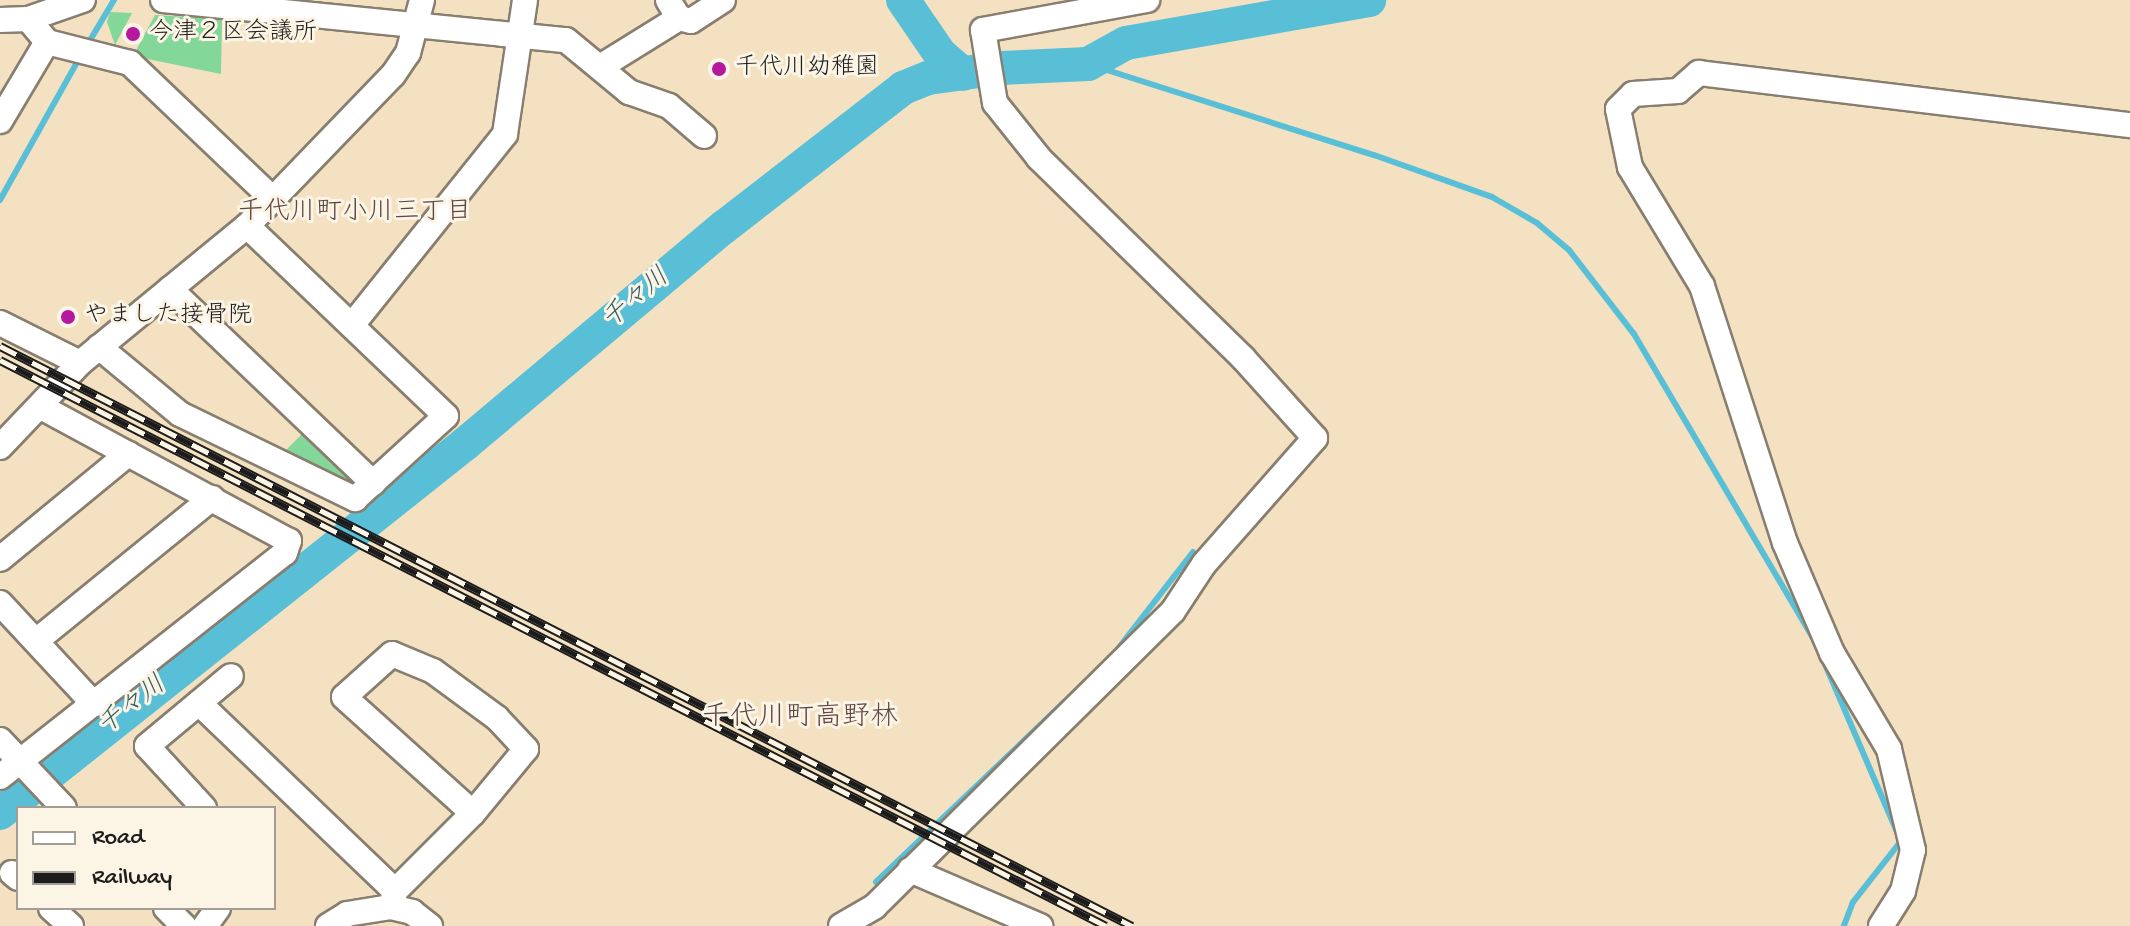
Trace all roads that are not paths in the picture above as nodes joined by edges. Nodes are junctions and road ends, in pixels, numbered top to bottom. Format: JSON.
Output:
{"nodes":[{"id":1,"x":83,"y":0,"type":"edge"},
{"id":2,"x":163,"y":0,"type":"edge"},
{"id":3,"x":422,"y":0,"type":"edge"},
{"id":4,"x":525,"y":0,"type":"edge"},
{"id":5,"x":723,"y":0,"type":"edge"},
{"id":6,"x":1147,"y":0,"type":"edge"},
{"id":7,"x":231,"y":4,"type":"edge"},
{"id":8,"x":321,"y":6,"type":"edge"},
{"id":9,"x":674,"y":9,"type":"edge"},
{"id":10,"x":28,"y":19,"type":"junction"},
{"id":11,"x":0,"y":20,"type":"edge"},
{"id":12,"x":419,"y":25,"type":"junction"},
{"id":13,"x":522,"y":38,"type":"junction"},
{"id":14,"x":47,"y":42,"type":"junction"},
{"id":15,"x":600,"y":67,"type":"junction"},
{"id":16,"x":0,"y":121,"type":"edge"},
{"id":17,"x":2130,"y":125,"type":"edge"},
{"id":18,"x":704,"y":136,"type":"dead end"},
{"id":19,"x":272,"y":198,"type":"junction"},
{"id":20,"x":247,"y":226,"type":"junction"},
{"id":21,"x":170,"y":289,"type":"junction"},
{"id":22,"x":4,"y":318,"type":"edge"},
{"id":23,"x":353,"y":324,"type":"junction"},
{"id":24,"x":90,"y":355,"type":"junction"},
{"id":25,"x":41,"y":407,"type":"junction"},
{"id":26,"x":0,"y":447,"type":"edge"},
{"id":27,"x":128,"y":454,"type":"junction"},
{"id":28,"x":373,"y":483,"type":"junction"},
{"id":29,"x":212,"y":498,"type":"junction"},
{"id":30,"x":0,"y":559,"type":"edge"},
{"id":31,"x":0,"y":603,"type":"edge"},
{"id":32,"x":36,"y":641,"type":"junction"},
{"id":33,"x":231,"y":676,"type":"dead end"},
{"id":34,"x":199,"y":703,"type":"junction"},
{"id":35,"x":94,"y":704,"type":"junction"},
{"id":36,"x":0,"y":740,"type":"edge"},
{"id":37,"x":24,"y":766,"type":"junction"},
{"id":38,"x":0,"y":777,"type":"edge"},
{"id":39,"x":62,"y":806,"type":"edge"},
{"id":40,"x":202,"y":806,"type":"edge"},
{"id":41,"x":473,"y":813,"type":"junction"},
{"id":42,"x":910,"y":870,"type":"junction"},
{"id":43,"x":393,"y":899,"type":"junction"},
{"id":44,"x":53,"y":910,"type":"edge"},
{"id":45,"x":168,"y":910,"type":"edge"},
{"id":46,"x":999,"y":917,"type":"edge"},
{"id":47,"x":71,"y":926,"type":"edge"},
{"id":48,"x":184,"y":926,"type":"edge"},
{"id":49,"x":328,"y":926,"type":"edge"},
{"id":50,"x":430,"y":926,"type":"edge"},
{"id":51,"x":841,"y":926,"type":"edge"},
{"id":52,"x":1040,"y":926,"type":"edge"},
{"id":53,"x":1881,"y":926,"type":"edge"}],
"edges":[{"from":1,"to":10,"type":"street"},
{"from":2,"to":7,"type":"street"},
{"from":3,"to":12,"type":"street"},
{"from":4,"to":13,"type":"street"},
{"from":5,"to":9,"type":"street"},
{"from":6,"to":42,"type":"street"},
{"from":7,"to":8,"type":"street"},
{"from":8,"to":12,"type":"street"},
{"from":9,"to":15,"type":"street"},
{"from":10,"to":11,"type":"street"},
{"from":10,"to":14,"type":"street"},
{"from":12,"to":13,"type":"street"},
{"from":12,"to":19,"type":"street"},
{"from":13,"to":15,"type":"street"},
{"from":13,"to":23,"type":"street"},
{"from":14,"to":16,"type":"street"},
{"from":14,"to":19,"type":"street"},
{"from":15,"to":18,"type":"street"},
{"from":17,"to":53,"type":"street"},
{"from":19,"to":20,"type":"street"},
{"from":20,"to":21,"type":"street"},
{"from":20,"to":23,"type":"street"},
{"from":21,"to":24,"type":"street"},
{"from":21,"to":28,"type":"street"},
{"from":22,"to":24,"type":"street"},
{"from":23,"to":28,"type":"street"},
{"from":24,"to":25,"type":"street"},
{"from":24,"to":28,"type":"street"},
{"from":25,"to":26,"type":"street"},
{"from":25,"to":27,"type":"street"},
{"from":27,"to":29,"type":"street"},
{"from":27,"to":30,"type":"street"},
{"from":29,"to":32,"type":"street"},
{"from":29,"to":35,"type":"street"},
{"from":31,"to":32,"type":"street"},
{"from":32,"to":35,"type":"street"},
{"from":33,"to":34,"type":"street"},
{"from":34,"to":40,"type":"street"},
{"from":34,"to":43,"type":"street"},
{"from":35,"to":37,"type":"street"},
{"from":36,"to":37,"type":"street"},
{"from":37,"to":38,"type":"street"},
{"from":37,"to":39,"type":"street"},
{"from":41,"to":41,"type":"street"},
{"from":41,"to":43,"type":"street"},
{"from":42,"to":46,"type":"street"},
{"from":42,"to":51,"type":"street"},
{"from":43,"to":49,"type":"street"},
{"from":43,"to":50,"type":"street"},
{"from":44,"to":47,"type":"street"},
{"from":45,"to":48,"type":"street"},
{"from":46,"to":52,"type":"street"}]}
